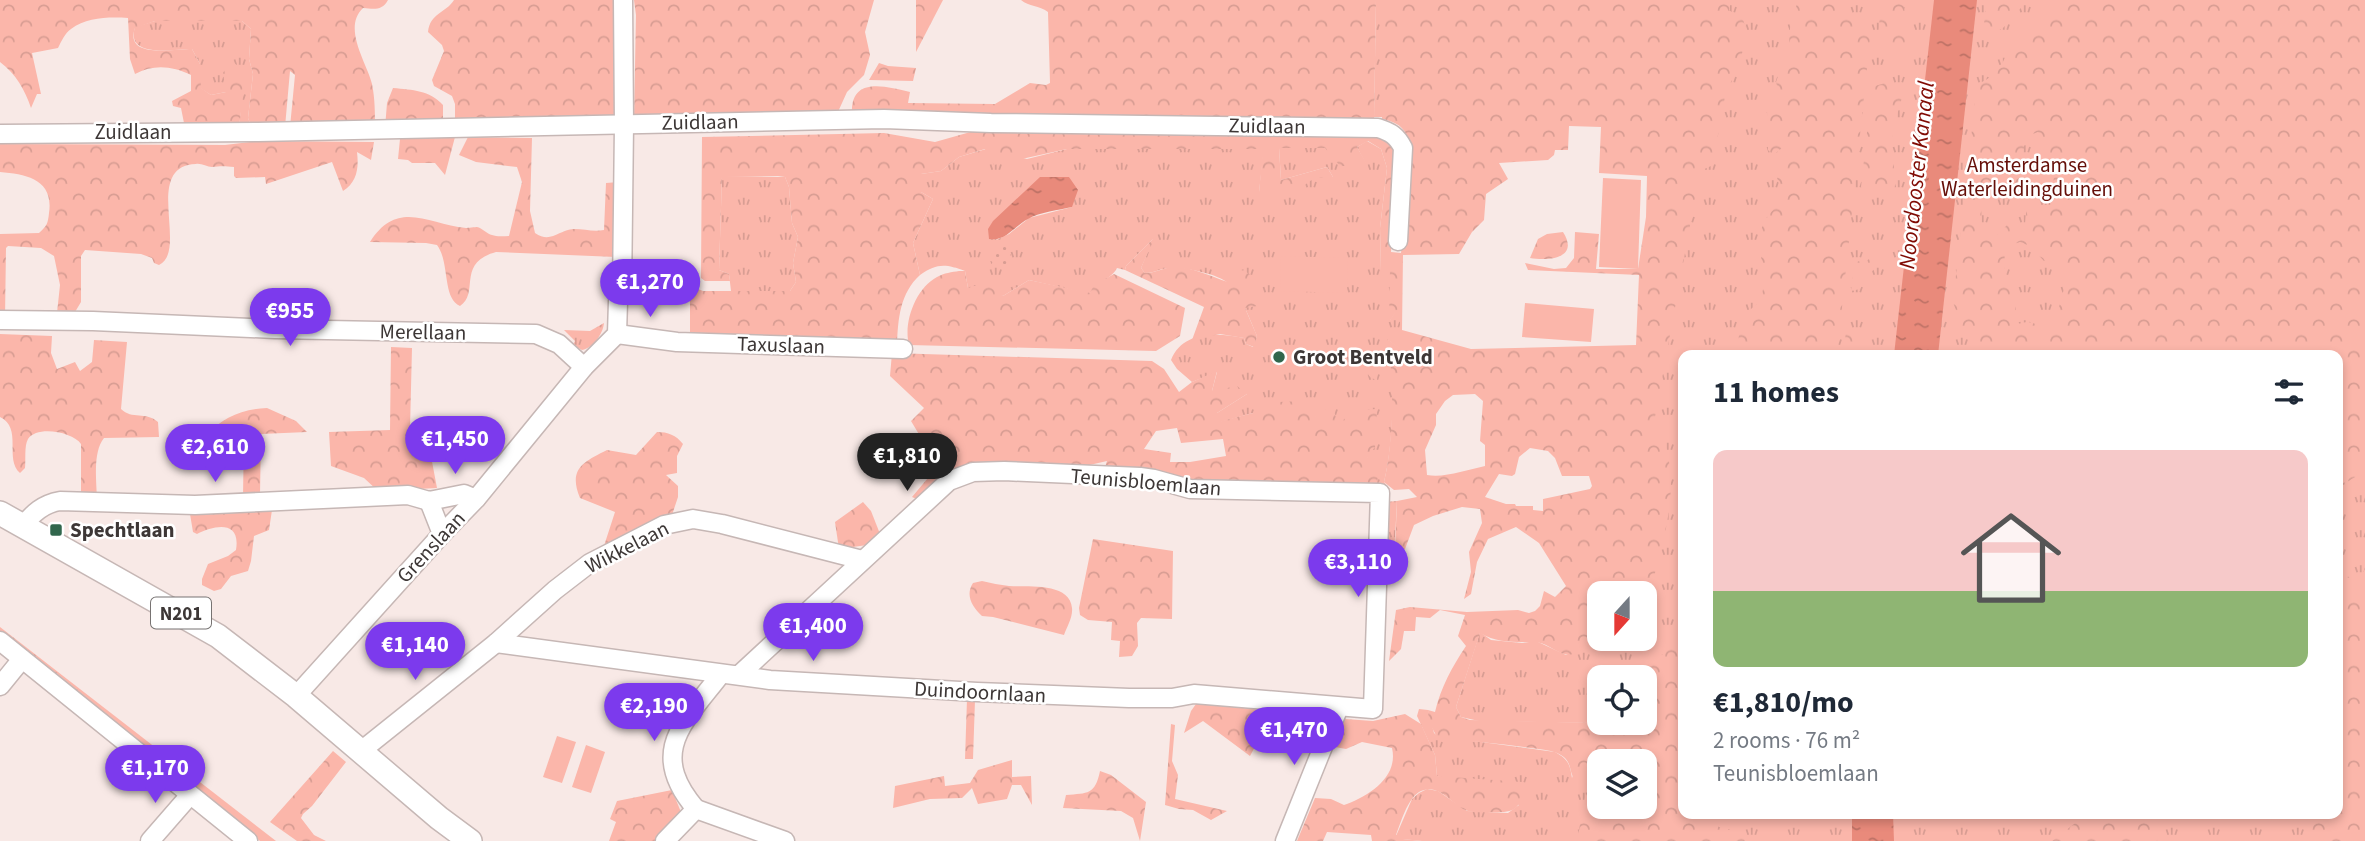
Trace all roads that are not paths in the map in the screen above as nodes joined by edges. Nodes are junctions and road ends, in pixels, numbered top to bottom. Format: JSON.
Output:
{"nodes":[{"id":1,"x":623,"y":0,"type":"edge"},
{"id":2,"x":624,"y":124,"type":"junction"},
{"id":3,"x":0,"y":134,"type":"edge"},
{"id":4,"x":1398,"y":241,"type":"dead end"},
{"id":5,"x":0,"y":320,"type":"edge"},
{"id":6,"x":617,"y":334,"type":"junction"},
{"id":7,"x":903,"y":349,"type":"dead end"},
{"id":8,"x":584,"y":367,"type":"junction"},
{"id":9,"x":476,"y":499,"type":"junction"},
{"id":10,"x":429,"y":501,"type":"junction"},
{"id":11,"x":0,"y":513,"type":"edge"},
{"id":12,"x":23,"y":526,"type":"junction"},
{"id":13,"x":442,"y":534,"type":"junction"},
{"id":14,"x":862,"y":560,"type":"junction"},
{"id":15,"x":0,"y":641,"type":"edge"},
{"id":16,"x":496,"y":643,"type":"junction"},
{"id":17,"x":22,"y":659,"type":"junction"},
{"id":18,"x":730,"y":675,"type":"junction"},
{"id":19,"x":0,"y":686,"type":"edge"},
{"id":20,"x":296,"y":696,"type":"junction"},
{"id":21,"x":1339,"y":707,"type":"junction"},
{"id":22,"x":1382,"y":709,"type":"joint"},
{"id":23,"x":354,"y":744,"type":"junction"},
{"id":24,"x":190,"y":795,"type":"junction"},
{"id":25,"x":696,"y":809,"type":"junction"},
{"id":26,"x":150,"y":841,"type":"edge"},
{"id":27,"x":248,"y":841,"type":"edge"},
{"id":28,"x":470,"y":841,"type":"edge"},
{"id":29,"x":665,"y":841,"type":"edge"},
{"id":30,"x":785,"y":841,"type":"edge"},
{"id":31,"x":1285,"y":841,"type":"edge"}],
"edges":[{"from":1,"to":2,"type":"street"},
{"from":2,"to":3,"type":"street","name":"Zuidlaan"},
{"from":2,"to":4,"type":"street","name":"Zuidlaan"},
{"from":2,"to":6,"type":"street"},
{"from":5,"to":8,"type":"street","name":"Merellaan"},
{"from":6,"to":7,"type":"street","name":"Taxuslaan"},
{"from":6,"to":8,"type":"street","name":"Grenslaan"},
{"from":8,"to":9,"type":"street","name":"Grenslaan"},
{"from":9,"to":10,"type":"street"},
{"from":9,"to":13,"type":"street","name":"Grenslaan"},
{"from":10,"to":12,"type":"street"},
{"from":10,"to":13,"type":"street"},
{"from":11,"to":12,"type":"main road","number":"N201"},
{"from":12,"to":20,"type":"main road","number":"N201"},
{"from":13,"to":20,"type":"street","name":"Grenslaan"},
{"from":14,"to":16,"type":"street","name":"Wikkelaan"},
{"from":14,"to":18,"type":"street","name":"Teunisbloemlaan"},
{"from":14,"to":22,"type":"street","name":"Teunisbloemlaan"},
{"from":15,"to":17,"type":"street"},
{"from":16,"to":18,"type":"street","name":"Duindoornlaan"},
{"from":16,"to":23,"type":"street","name":"Wikkelaan"},
{"from":17,"to":19,"type":"street"},
{"from":17,"to":24,"type":"street"},
{"from":18,"to":21,"type":"street","name":"Duindoornlaan"},
{"from":18,"to":25,"type":"street","name":"Teunisbloemlaan"},
{"from":20,"to":23,"type":"main road","number":"N201"},
{"from":21,"to":22,"type":"street","name":"Duindoornlaan"},
{"from":21,"to":31,"type":"street"},
{"from":23,"to":28,"type":"main road","number":"N201"},
{"from":24,"to":26,"type":"street"},
{"from":24,"to":27,"type":"street"},
{"from":25,"to":29,"type":"street"},
{"from":25,"to":30,"type":"street"}]}
